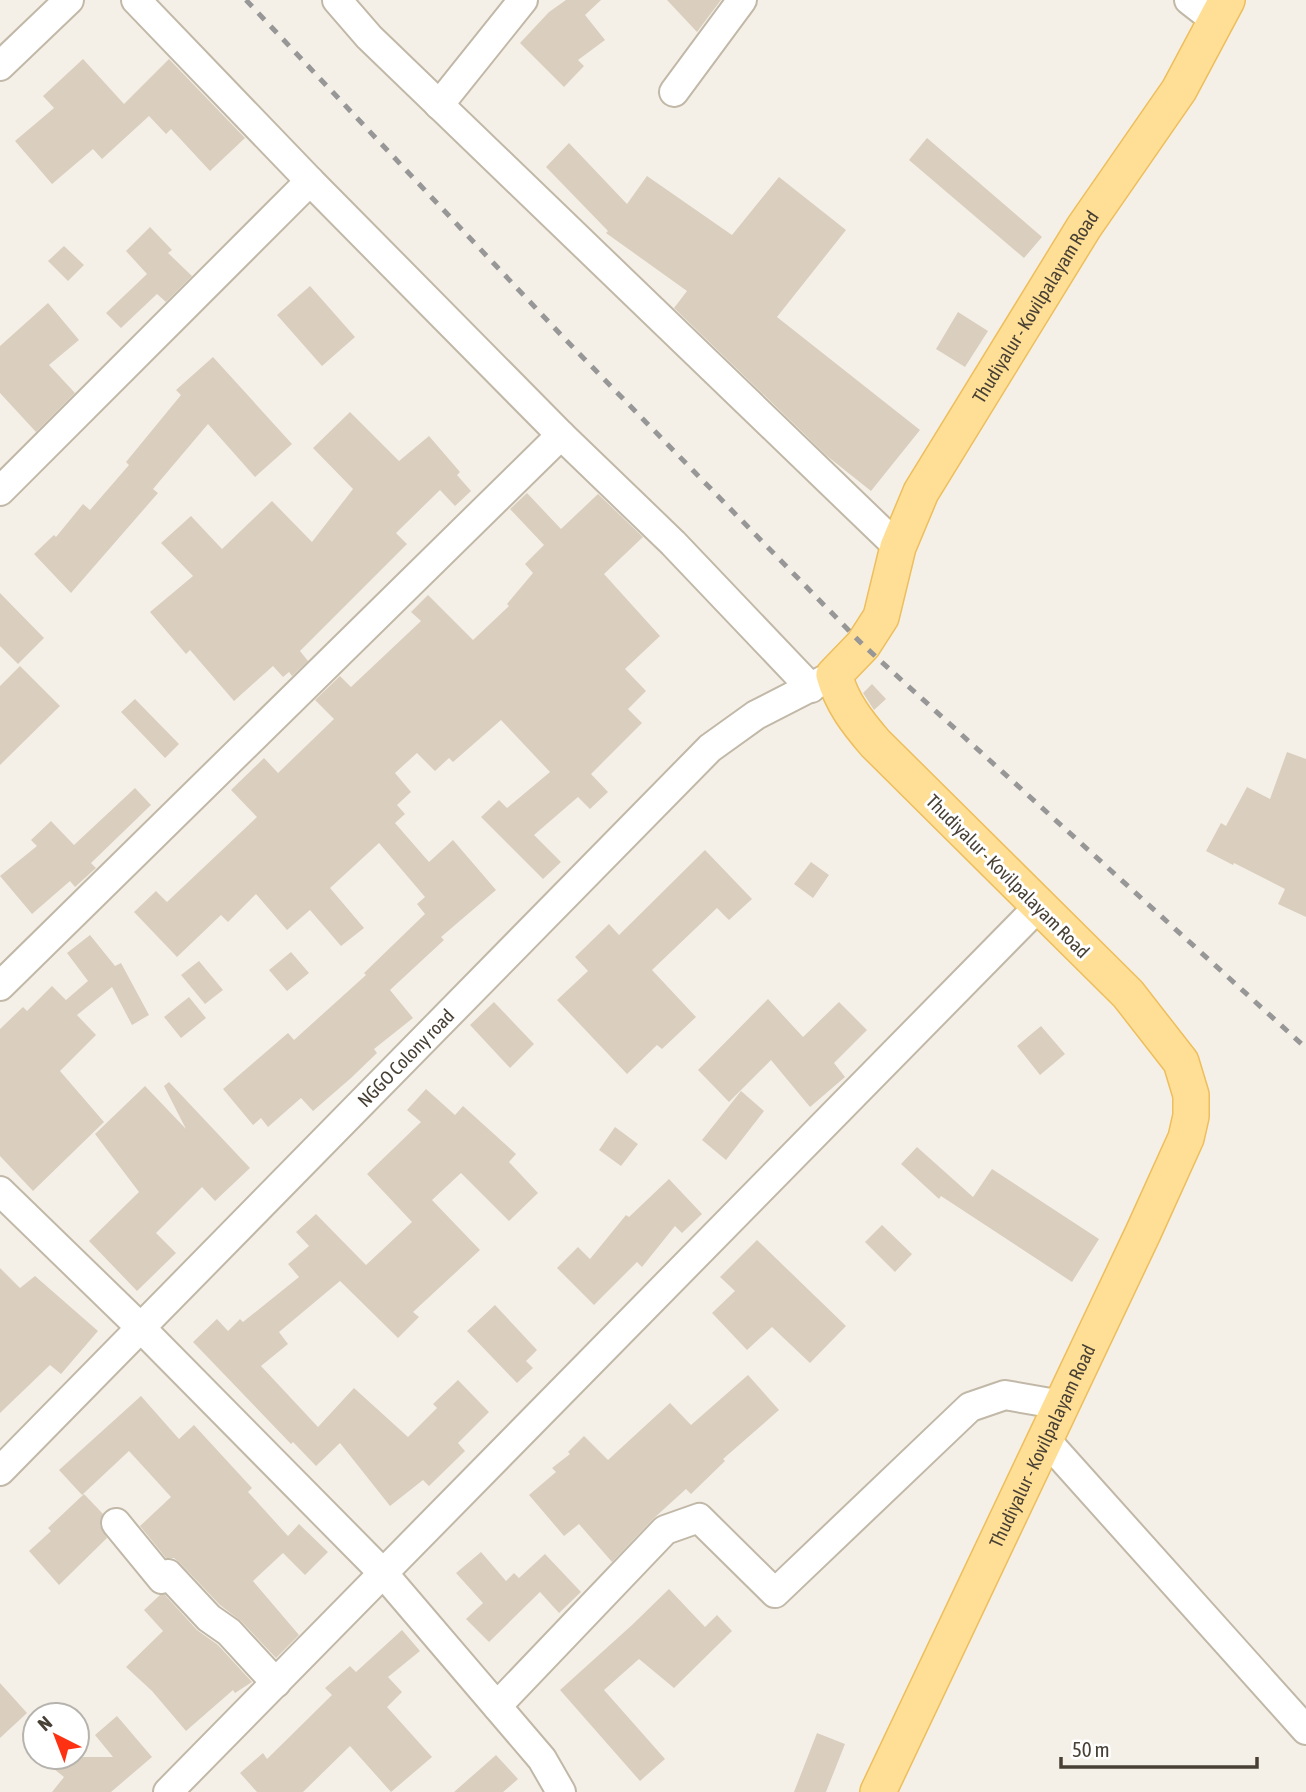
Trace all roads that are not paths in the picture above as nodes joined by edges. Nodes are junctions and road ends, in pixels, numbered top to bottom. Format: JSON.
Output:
{"nodes":[{"id":1,"x":69,"y":0,"type":"edge"},
{"id":2,"x":136,"y":0,"type":"edge"},
{"id":3,"x":337,"y":0,"type":"edge"},
{"id":4,"x":523,"y":0,"type":"edge"},
{"id":5,"x":742,"y":0,"type":"edge"},
{"id":6,"x":1211,"y":7,"type":"edge"},
{"id":7,"x":0,"y":66,"type":"edge"},
{"id":8,"x":674,"y":92,"type":"dead end"},
{"id":9,"x":439,"y":105,"type":"junction"},
{"id":10,"x":310,"y":181,"type":"junction"},
{"id":11,"x":561,"y":435,"type":"junction"},
{"id":12,"x":0,"y":491,"type":"edge"},
{"id":13,"x":898,"y":547,"type":"junction"},
{"id":14,"x":822,"y":682,"type":"junction"},
{"id":15,"x":1039,"y":906,"type":"junction"},
{"id":16,"x":0,"y":986,"type":"edge"},
{"id":17,"x":0,"y":1191,"type":"edge"},
{"id":18,"x":140,"y":1327,"type":"junction"},
{"id":19,"x":1062,"y":1405,"type":"junction"},
{"id":20,"x":1045,"y":1439,"type":"junction"},
{"id":21,"x":0,"y":1471,"type":"edge"},
{"id":22,"x":116,"y":1523,"type":"dead end"},
{"id":23,"x":383,"y":1573,"type":"junction"},
{"id":24,"x":276,"y":1683,"type":"junction"},
{"id":25,"x":497,"y":1706,"type":"junction"},
{"id":26,"x":1306,"y":1730,"type":"edge"},
{"id":27,"x":168,"y":1792,"type":"edge"},
{"id":28,"x":561,"y":1792,"type":"edge"},
{"id":29,"x":878,"y":1792,"type":"edge"}],
"edges":[{"from":1,"to":7,"type":"street"},
{"from":2,"to":10,"type":"street"},
{"from":3,"to":9,"type":"street"},
{"from":4,"to":9,"type":"street"},
{"from":5,"to":8,"type":"street"},
{"from":6,"to":13,"type":"main road","name":"Thudiyalur - Kovilpalayam Road"},
{"from":9,"to":13,"type":"street"},
{"from":10,"to":11,"type":"street"},
{"from":10,"to":12,"type":"street"},
{"from":11,"to":14,"type":"street"},
{"from":11,"to":16,"type":"street"},
{"from":13,"to":14,"type":"main road","name":"Thudiyalur - Kovilpalayam Road"},
{"from":14,"to":15,"type":"main road","name":"Thudiyalur - Kovilpalayam Road"},
{"from":14,"to":18,"type":"street","name":"NGGO Colony road"},
{"from":15,"to":19,"type":"main road","name":"Thudiyalur - Kovilpalayam Road"},
{"from":15,"to":23,"type":"street"},
{"from":17,"to":18,"type":"street"},
{"from":18,"to":21,"type":"street","name":"NGGO Colony road"},
{"from":18,"to":23,"type":"street"},
{"from":19,"to":20,"type":"main road","name":"Thudiyalur - Kovilpalayam Road"},
{"from":19,"to":25,"type":"street"},
{"from":20,"to":26,"type":"street"},
{"from":20,"to":29,"type":"main road","name":"Thudiyalur - Kovilpalayam Road"},
{"from":22,"to":24,"type":"street"},
{"from":23,"to":24,"type":"street"},
{"from":23,"to":25,"type":"street"},
{"from":24,"to":27,"type":"street"},
{"from":25,"to":28,"type":"street"}]}
